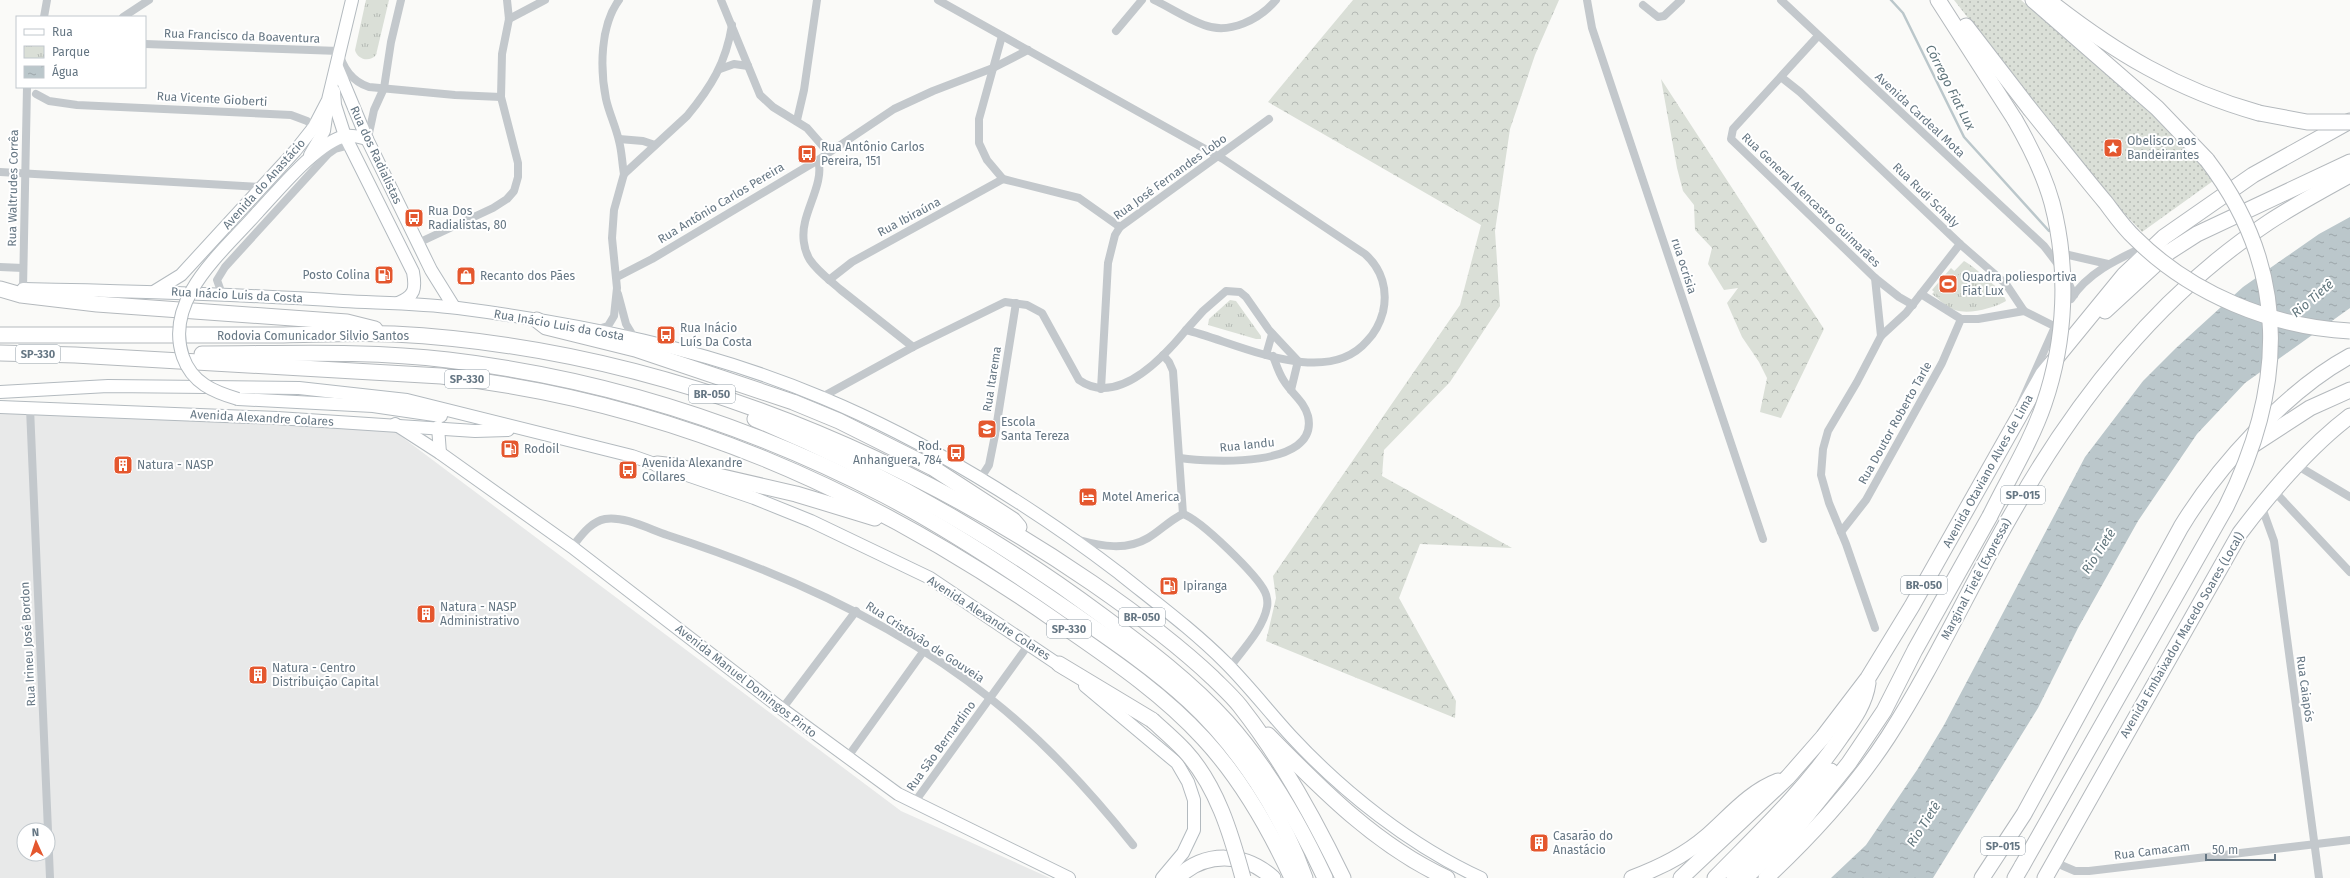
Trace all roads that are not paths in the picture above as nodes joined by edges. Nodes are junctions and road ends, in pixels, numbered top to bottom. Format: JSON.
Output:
{"nodes":[{"id":1,"x":47,"y":0,"type":"edge"},
{"id":2,"x":149,"y":0,"type":"edge"},
{"id":3,"x":352,"y":0,"type":"edge"},
{"id":4,"x":401,"y":0,"type":"edge"},
{"id":5,"x":507,"y":0,"type":"edge"},
{"id":6,"x":545,"y":0,"type":"edge"},
{"id":7,"x":619,"y":0,"type":"edge"},
{"id":8,"x":721,"y":0,"type":"edge"},
{"id":9,"x":817,"y":0,"type":"edge"},
{"id":10,"x":938,"y":0,"type":"edge"},
{"id":11,"x":1142,"y":0,"type":"edge"},
{"id":12,"x":1154,"y":0,"type":"edge"},
{"id":13,"x":1276,"y":0,"type":"edge"},
{"id":14,"x":1587,"y":0,"type":"edge"},
{"id":15,"x":1681,"y":0,"type":"edge"},
{"id":16,"x":1781,"y":0,"type":"edge"},
{"id":17,"x":2033,"y":0,"type":"edge"},
{"id":18,"x":2048,"y":0,"type":"edge"},
{"id":19,"x":1940,"y":2,"type":"edge"},
{"id":20,"x":1643,"y":5,"type":"dead end"},
{"id":21,"x":44,"y":16,"type":"edge"},
{"id":22,"x":125,"y":16,"type":"edge"},
{"id":23,"x":509,"y":18,"type":"junction"},
{"id":24,"x":732,"y":25,"type":"junction"},
{"id":25,"x":1116,"y":31,"type":"dead end"},
{"id":26,"x":1002,"y":36,"type":"junction"},
{"id":27,"x":1818,"y":36,"type":"junction"},
{"id":28,"x":146,"y":44,"type":"edge"},
{"id":29,"x":1028,"y":50,"type":"junction"},
{"id":30,"x":339,"y":52,"type":"junction"},
{"id":31,"x":336,"y":64,"type":"junction"},
{"id":32,"x":748,"y":66,"type":"junction"},
{"id":33,"x":993,"y":68,"type":"junction"},
{"id":34,"x":720,"y":69,"type":"junction"},
{"id":35,"x":1781,"y":77,"type":"junction"},
{"id":36,"x":333,"y":82,"type":"junction"},
{"id":37,"x":27,"y":88,"type":"edge"},
{"id":38,"x":384,"y":88,"type":"junction"},
{"id":39,"x":37,"y":90,"type":"edge"},
{"id":40,"x":501,"y":97,"type":"junction"},
{"id":41,"x":328,"y":100,"type":"junction"},
{"id":42,"x":27,"y":108,"type":"junction"},
{"id":43,"x":1269,"y":119,"type":"dead end"},
{"id":44,"x":797,"y":120,"type":"junction"},
{"id":45,"x":2350,"y":121,"type":"edge"},
{"id":46,"x":314,"y":127,"type":"junction"},
{"id":47,"x":367,"y":139,"type":"junction"},
{"id":48,"x":619,"y":139,"type":"junction"},
{"id":49,"x":347,"y":141,"type":"junction"},
{"id":50,"x":655,"y":145,"type":"junction"},
{"id":51,"x":828,"y":152,"type":"junction"},
{"id":52,"x":1217,"y":156,"type":"junction"},
{"id":53,"x":818,"y":160,"type":"junction"},
{"id":54,"x":307,"y":161,"type":"junction"},
{"id":55,"x":2350,"y":162,"type":"edge"},
{"id":56,"x":0,"y":172,"type":"edge"},
{"id":57,"x":26,"y":173,"type":"junction"},
{"id":58,"x":624,"y":174,"type":"junction"},
{"id":59,"x":2350,"y":175,"type":"edge"},
{"id":60,"x":1003,"y":179,"type":"junction"},
{"id":61,"x":262,"y":187,"type":"junction"},
{"id":62,"x":403,"y":212,"type":"junction"},
{"id":63,"x":385,"y":219,"type":"junction"},
{"id":64,"x":1120,"y":227,"type":"junction"},
{"id":65,"x":2164,"y":237,"type":"junction"},
{"id":66,"x":418,"y":243,"type":"junction"},
{"id":67,"x":1960,"y":244,"type":"junction"},
{"id":68,"x":2044,"y":246,"type":"junction"},
{"id":69,"x":2108,"y":264,"type":"junction"},
{"id":70,"x":0,"y":267,"type":"edge"},
{"id":71,"x":23,"y":268,"type":"junction"},
{"id":72,"x":617,"y":277,"type":"junction"},
{"id":73,"x":1875,"y":278,"type":"junction"},
{"id":74,"x":829,"y":280,"type":"junction"},
{"id":75,"x":617,"y":288,"type":"junction"},
{"id":76,"x":0,"y":289,"type":"edge"},
{"id":77,"x":23,"y":289,"type":"junction"},
{"id":78,"x":154,"y":292,"type":"junction"},
{"id":79,"x":222,"y":294,"type":"junction"},
{"id":80,"x":1921,"y":294,"type":"junction"},
{"id":81,"x":2074,"y":295,"type":"junction"},
{"id":82,"x":1016,"y":303,"type":"junction"},
{"id":83,"x":394,"y":304,"type":"junction"},
{"id":84,"x":1913,"y":305,"type":"junction"},
{"id":85,"x":454,"y":307,"type":"junction"},
{"id":86,"x":2024,"y":311,"type":"junction"},
{"id":87,"x":1961,"y":319,"type":"junction"},
{"id":88,"x":537,"y":320,"type":"junction"},
{"id":89,"x":2054,"y":326,"type":"junction"},
{"id":90,"x":591,"y":329,"type":"junction"},
{"id":91,"x":1186,"y":330,"type":"junction"},
{"id":92,"x":2350,"y":331,"type":"edge"},
{"id":93,"x":393,"y":334,"type":"junction"},
{"id":94,"x":1272,"y":334,"type":"junction"},
{"id":95,"x":0,"y":335,"type":"edge"},
{"id":96,"x":2074,"y":335,"type":"junction"},
{"id":97,"x":1881,"y":336,"type":"junction"},
{"id":98,"x":635,"y":340,"type":"junction"},
{"id":99,"x":913,"y":347,"type":"junction"},
{"id":100,"x":0,"y":353,"type":"edge"},
{"id":101,"x":75,"y":355,"type":"junction"},
{"id":102,"x":1163,"y":355,"type":"junction"},
{"id":103,"x":1269,"y":356,"type":"junction"},
{"id":104,"x":2350,"y":356,"type":"edge"},
{"id":105,"x":1298,"y":361,"type":"junction"},
{"id":106,"x":650,"y":376,"type":"junction"},
{"id":107,"x":1101,"y":389,"type":"junction"},
{"id":108,"x":1291,"y":390,"type":"junction"},
{"id":109,"x":2350,"y":390,"type":"edge"},
{"id":110,"x":0,"y":392,"type":"edge"},
{"id":111,"x":822,"y":398,"type":"junction"},
{"id":112,"x":0,"y":407,"type":"edge"},
{"id":113,"x":30,"y":408,"type":"junction"},
{"id":114,"x":2018,"y":415,"type":"junction"},
{"id":115,"x":2350,"y":416,"type":"edge"},
{"id":116,"x":478,"y":418,"type":"junction"},
{"id":117,"x":394,"y":424,"type":"junction"},
{"id":118,"x":438,"y":427,"type":"junction"},
{"id":119,"x":523,"y":430,"type":"junction"},
{"id":120,"x":2238,"y":451,"type":"junction"},
{"id":121,"x":440,"y":453,"type":"junction"},
{"id":122,"x":1180,"y":458,"type":"junction"},
{"id":123,"x":657,"y":464,"type":"junction"},
{"id":124,"x":2298,"y":466,"type":"junction"},
{"id":125,"x":980,"y":479,"type":"junction"},
{"id":126,"x":2274,"y":491,"type":"junction"},
{"id":127,"x":2350,"y":497,"type":"edge"},
{"id":128,"x":2261,"y":505,"type":"junction"},
{"id":129,"x":1184,"y":514,"type":"junction"},
{"id":130,"x":1841,"y":532,"type":"junction"},
{"id":131,"x":921,"y":533,"type":"junction"},
{"id":132,"x":1072,"y":538,"type":"junction"},
{"id":133,"x":1763,"y":539,"type":"dead end"},
{"id":134,"x":1034,"y":544,"type":"junction"},
{"id":135,"x":572,"y":547,"type":"junction"},
{"id":136,"x":2350,"y":572,"type":"edge"},
{"id":137,"x":856,"y":611,"type":"junction"},
{"id":138,"x":1875,"y":628,"type":"dead end"},
{"id":139,"x":1029,"y":644,"type":"junction"},
{"id":140,"x":923,"y":652,"type":"junction"},
{"id":141,"x":1059,"y":664,"type":"junction"},
{"id":142,"x":1230,"y":667,"type":"junction"},
{"id":143,"x":1868,"y":678,"type":"junction"},
{"id":144,"x":990,"y":698,"type":"junction"},
{"id":145,"x":1238,"y":704,"type":"junction"},
{"id":146,"x":782,"y":709,"type":"junction"},
{"id":147,"x":1884,"y":711,"type":"junction"},
{"id":148,"x":847,"y":758,"type":"junction"},
{"id":149,"x":1788,"y":777,"type":"junction"},
{"id":150,"x":914,"y":803,"type":"junction"},
{"id":151,"x":2024,"y":814,"type":"junction"},
{"id":152,"x":2350,"y":840,"type":"edge"},
{"id":153,"x":1134,"y":844,"type":"dead end"},
{"id":154,"x":2314,"y":844,"type":"junction"},
{"id":155,"x":2054,"y":862,"type":"junction"},
{"id":156,"x":2019,"y":872,"type":"edge"},
{"id":157,"x":50,"y":878,"type":"edge"},
{"id":158,"x":1070,"y":878,"type":"edge"},
{"id":159,"x":1162,"y":878,"type":"edge"},
{"id":160,"x":1177,"y":878,"type":"edge"},
{"id":161,"x":1242,"y":878,"type":"edge"},
{"id":162,"x":1273,"y":878,"type":"edge"},
{"id":163,"x":1292,"y":878,"type":"edge"},
{"id":164,"x":1305,"y":878,"type":"edge"},
{"id":165,"x":1324,"y":878,"type":"edge"},
{"id":166,"x":1343,"y":878,"type":"edge"},
{"id":167,"x":1447,"y":878,"type":"edge"},
{"id":168,"x":1481,"y":878,"type":"edge"},
{"id":169,"x":1632,"y":878,"type":"edge"},
{"id":170,"x":1681,"y":878,"type":"edge"},
{"id":171,"x":1715,"y":878,"type":"edge"},
{"id":172,"x":1728,"y":878,"type":"edge"},
{"id":173,"x":1745,"y":878,"type":"edge"},
{"id":174,"x":1766,"y":878,"type":"edge"},
{"id":175,"x":1982,"y":878,"type":"edge"},
{"id":176,"x":1993,"y":878,"type":"edge"},
{"id":177,"x":2045,"y":878,"type":"edge"},
{"id":178,"x":2319,"y":878,"type":"edge"}],
"edges":[{"from":1,"to":21,"type":"street"},
{"from":2,"to":22,"type":"street"},
{"from":3,"to":30,"type":"main road","name":"Avenida do Anastácio"},
{"from":4,"to":38,"type":"street"},
{"from":5,"to":23,"type":"street"},
{"from":6,"to":23,"type":"street"},
{"from":7,"to":48,"type":"street"},
{"from":8,"to":24,"type":"street"},
{"from":9,"to":44,"type":"street"},
{"from":10,"to":26,"type":"street"},
{"from":11,"to":25,"type":"street"},
{"from":12,"to":13,"type":"street"},
{"from":14,"to":133,"type":"street","name":"rua ocrisia"},
{"from":15,"to":20,"type":"street"},
{"from":16,"to":27,"type":"street","name":"Avenida Cardeal Mota"},
{"from":17,"to":156,"type":"highway","bridge":true},
{"from":18,"to":45,"type":"highway","bridge":true},
{"from":19,"to":92,"type":"highway","bridge":true},
{"from":19,"to":147,"type":"highway","bridge":true},
{"from":23,"to":40,"type":"street"},
{"from":24,"to":32,"type":"street"},
{"from":24,"to":34,"type":"street"},
{"from":26,"to":29,"type":"street"},
{"from":26,"to":33,"type":"street"},
{"from":27,"to":35,"type":"street"},
{"from":27,"to":68,"type":"street","name":"Avenida Cardeal Mota"},
{"from":28,"to":30,"type":"street","name":"Rua Francisco da Boaventura"},
{"from":29,"to":33,"type":"street","name":"Rua Antônio Carlos Pereira"},
{"from":29,"to":52,"type":"street"},
{"from":30,"to":31,"type":"main road","name":"Avenida do Anastácio"},
{"from":30,"to":38,"type":"street"},
{"from":31,"to":36,"type":"main road","name":"Avenida do Anastácio"},
{"from":31,"to":47,"type":"main road","name":"Rua dos Radialistas"},
{"from":32,"to":34,"type":"street"},
{"from":32,"to":44,"type":"street"},
{"from":33,"to":51,"type":"street","name":"Rua Antônio Carlos Pereira"},
{"from":33,"to":60,"type":"street"},
{"from":34,"to":50,"type":"street"},
{"from":35,"to":67,"type":"street","name":"Rua Rudi Schaly"},
{"from":35,"to":73,"type":"street","name":"Rua General Alencastro Guimarães"},
{"from":36,"to":41,"type":"main road","name":"Avenida do Anastácio"},
{"from":36,"to":49,"type":"main road","name":"Rua dos Radialistas"},
{"from":37,"to":42,"type":"street","name":"Rua Waltrudes Corrêa"},
{"from":38,"to":40,"type":"street"},
{"from":38,"to":47,"type":"street"},
{"from":39,"to":42,"type":"street"},
{"from":39,"to":46,"type":"street","name":"Rua Vicente Gioberti"},
{"from":40,"to":66,"type":"street"},
{"from":41,"to":46,"type":"main road","name":"Avenida do Anastácio"},
{"from":41,"to":54,"type":"main road"},
{"from":42,"to":57,"type":"street","name":"Rua Waltrudes Corrêa"},
{"from":43,"to":52,"type":"street","name":"Rua José Fernandes Lobo"},
{"from":44,"to":51,"type":"street"},
{"from":45,"to":65,"type":"highway","name":"Avenida Otaviano Alves de Lima"},
{"from":46,"to":61,"type":"main road","name":"Avenida do Anastácio"},
{"from":47,"to":49,"type":"main road"},
{"from":47,"to":62,"type":"main road","name":"Rua dos Radialistas"},
{"from":48,"to":50,"type":"street"},
{"from":48,"to":58,"type":"street"},
{"from":49,"to":54,"type":"main road"},
{"from":49,"to":63,"type":"main road","name":"Rua dos Radialistas"},
{"from":49,"to":79,"type":"street"},
{"from":50,"to":58,"type":"street"},
{"from":51,"to":53,"type":"street","name":"Rua Antônio Carlos Pereira"},
{"from":52,"to":64,"type":"street","name":"Rua José Fernandes Lobo"},
{"from":52,"to":105,"type":"street"},
{"from":53,"to":72,"type":"street","name":"Rua Antônio Carlos Pereira"},
{"from":53,"to":74,"type":"street"},
{"from":54,"to":116,"type":"main road","bridge":true},
{"from":55,"to":96,"type":"highway"},
{"from":56,"to":57,"type":"street"},
{"from":57,"to":61,"type":"street"},
{"from":57,"to":71,"type":"street","name":"Rua Waltrudes Corrêa"},
{"from":58,"to":72,"type":"street"},
{"from":59,"to":174,"type":"highway","name":"Marginal Tietê (Expressa)","number":"SP-015"},
{"from":60,"to":64,"type":"street"},
{"from":60,"to":74,"type":"street","name":"Rua Ibiraúna"},
{"from":61,"to":78,"type":"main road","name":"Avenida do Anastácio"},
{"from":62,"to":63,"type":"main road"},
{"from":62,"to":66,"type":"main road","name":"Rua dos Radialistas"},
{"from":63,"to":83,"type":"main road","name":"Rua dos Radialistas"},
{"from":64,"to":107,"type":"street","name":"Rua José Fernandes Lobo"},
{"from":65,"to":69,"type":"street"},
{"from":65,"to":96,"type":"highway","name":"Avenida Otaviano Alves de Lima"},
{"from":66,"to":85,"type":"main road","name":"Rua dos Radialistas"},
{"from":67,"to":80,"type":"street"},
{"from":67,"to":86,"type":"street","name":"Rua Rudi Schaly"},
{"from":68,"to":69,"type":"street","name":"Avenida Cardeal Mota"},
{"from":68,"to":81,"type":"street","name":"Avenida Cardeal Mota"},
{"from":69,"to":81,"type":"street"},
{"from":70,"to":71,"type":"street"},
{"from":71,"to":77,"type":"street","name":"Rua Waltrudes Corrêa"},
{"from":72,"to":75,"type":"street"},
{"from":73,"to":84,"type":"street","name":"Rua General Alencastro Guimarães"},
{"from":73,"to":97,"type":"street","name":"Rua General Alencastro Guimarães"},
{"from":74,"to":99,"type":"street"},
{"from":75,"to":90,"type":"street"},
{"from":75,"to":98,"type":"street"},
{"from":76,"to":77,"type":"main road","name":"Rua Inácio Luis da Costa"},
{"from":76,"to":93,"type":"highway"},
{"from":77,"to":78,"type":"main road","name":"Rua Inácio Luis da Costa"},
{"from":78,"to":79,"type":"main road","name":"Rua Inácio Luis da Costa"},
{"from":79,"to":83,"type":"main road","name":"Rua Inácio Luis da Costa"},
{"from":80,"to":84,"type":"street"},
{"from":80,"to":87,"type":"street"},
{"from":81,"to":89,"type":"street"},
{"from":82,"to":99,"type":"street"},
{"from":82,"to":107,"type":"street"},
{"from":82,"to":125,"type":"street","name":"Rua Itarema"},
{"from":83,"to":85,"type":"main road","name":"Rua Inácio Luis da Costa"},
{"from":84,"to":97,"type":"street"},
{"from":85,"to":88,"type":"main road","name":"Rua Inácio Luis da Costa"},
{"from":86,"to":87,"type":"street"},
{"from":86,"to":89,"type":"street"},
{"from":87,"to":130,"type":"street","name":"Rua Doutor Roberto Tarle"},
{"from":88,"to":90,"type":"main road","name":"Rua Inácio Luis da Costa"},
{"from":88,"to":134,"type":"highway"},
{"from":89,"to":114,"type":"street"},
{"from":90,"to":98,"type":"main road","name":"Rua Inácio Luis da Costa"},
{"from":91,"to":94,"type":"street"},
{"from":91,"to":102,"type":"street"},
{"from":91,"to":103,"type":"street"},
{"from":93,"to":95,"type":"highway","name":"Rodovia Comunicador Silvio Santos","number":"SP-330"},
{"from":93,"to":106,"type":"highway","name":"Rodovia Comunicador Silvio Santos","number":"SP-330"},
{"from":94,"to":103,"type":"street"},
{"from":94,"to":105,"type":"street"},
{"from":96,"to":114,"type":"highway","name":"Avenida Otaviano Alves de Lima","number":"BR-050"},
{"from":97,"to":130,"type":"street"},
{"from":98,"to":111,"type":"main road","name":"Rua Inácio Luis da Costa"},
{"from":99,"to":111,"type":"street"},
{"from":100,"to":101,"type":"highway","number":"SP-330"},
{"from":101,"to":131,"type":"highway","number":"SP-330"},
{"from":101,"to":164,"type":"highway"},
{"from":102,"to":107,"type":"street"},
{"from":102,"to":122,"type":"street"},
{"from":103,"to":105,"type":"street"},
{"from":103,"to":108,"type":"street","name":"Rua Iandu"},
{"from":104,"to":120,"type":"highway","number":"SP-015"},
{"from":105,"to":108,"type":"street"},
{"from":106,"to":134,"type":"highway","name":"Rodovia Comunicador Silvio Santos","number":"BR-050"},
{"from":106,"to":165,"type":"highway"},
{"from":108,"to":122,"type":"street","name":"Rua Iandu"},
{"from":109,"to":120,"type":"highway"},
{"from":110,"to":116,"type":"main road"},
{"from":111,"to":125,"type":"main road","name":"Rua Inácio Luis da Costa"},
{"from":112,"to":113,"type":"main road","name":"Avenida Alexandre Colares"},
{"from":113,"to":117,"type":"main road","name":"Avenida Alexandre Colares"},
{"from":113,"to":157,"type":"street","name":"Rua Irineu José Bordon"},
{"from":114,"to":143,"type":"highway","name":"Avenida Otaviano Alves de Lima","number":"BR-050"},
{"from":115,"to":124,"type":"highway","name":"Avenida Embaixador Macedo Soares (Local)"},
{"from":116,"to":119,"type":"main road"},
{"from":117,"to":118,"type":"main road","name":"Avenida Alexandre Colares"},
{"from":117,"to":121,"type":"main road","name":"Avenida Manuel Domingos Pinto"},
{"from":118,"to":119,"type":"main road","name":"Avenida Alexandre Colares"},
{"from":118,"to":121,"type":"main road"},
{"from":119,"to":123,"type":"main road"},
{"from":120,"to":151,"type":"highway","number":"SP-015"},
{"from":121,"to":135,"type":"main road","name":"Avenida Manuel Domingos Pinto"},
{"from":122,"to":129,"type":"street"},
{"from":123,"to":131,"type":"highway"},
{"from":123,"to":139,"type":"main road","name":"Avenida Alexandre Colares"},
{"from":124,"to":126,"type":"highway","name":"Avenida Embaixador Macedo Soares (Local)"},
{"from":124,"to":127,"type":"street"},
{"from":125,"to":132,"type":"main road","name":"Rua Inácio Luis da Costa"},
{"from":126,"to":128,"type":"highway","name":"Avenida Embaixador Macedo Soares (Local)"},
{"from":126,"to":136,"type":"street"},
{"from":128,"to":154,"type":"street","name":"Rua Caiapós"},
{"from":128,"to":155,"type":"highway","name":"Avenida Embaixador Macedo Soares (Local)"},
{"from":129,"to":132,"type":"street","name":"Rua Inácio Luis da Costa"},
{"from":129,"to":142,"type":"street"},
{"from":130,"to":138,"type":"street"},
{"from":131,"to":163,"type":"highway","number":"SP-330"},
{"from":132,"to":142,"type":"main road","name":"Rua Inácio Luis da Costa"},
{"from":134,"to":145,"type":"highway","name":"Rodovia Comunicador Silvio Santos","number":"BR-050"},
{"from":135,"to":137,"type":"street","name":"Rua Cristóvão de Gouveia"},
{"from":135,"to":146,"type":"main road","name":"Avenida Manuel Domingos Pinto"},
{"from":137,"to":140,"type":"street","name":"Rua Cristóvão de Gouveia"},
{"from":137,"to":146,"type":"street"},
{"from":139,"to":141,"type":"main road","name":"Avenida Alexandre Colares"},
{"from":139,"to":144,"type":"street","name":"Rua São Bernardino"},
{"from":140,"to":144,"type":"street","name":"Rua Cristóvão de Gouveia"},
{"from":140,"to":148,"type":"street"},
{"from":141,"to":159,"type":"main road","name":"Avenida Alexandre Colares"},
{"from":141,"to":161,"type":"highway","bridge":true},
{"from":142,"to":168,"type":"main road","name":"Rua Inácio Luis da Costa"},
{"from":143,"to":149,"type":"highway","name":"Avenida Otaviano Alves de Lima","number":"BR-050"},
{"from":143,"to":171,"type":"highway"},
{"from":144,"to":150,"type":"street","name":"Rua São Bernardino"},
{"from":144,"to":153,"type":"street","name":"Rua Cristóvão de Gouveia"},
{"from":145,"to":166,"type":"highway","name":"Rodovia Comunicador Silvio Santos"},
{"from":145,"to":167,"type":"highway"},
{"from":146,"to":148,"type":"main road","name":"Avenida Manuel Domingos Pinto"},
{"from":147,"to":172,"type":"highway"},
{"from":147,"to":173,"type":"highway"},
{"from":148,"to":150,"type":"main road","name":"Avenida Manuel Domingos Pinto"},
{"from":149,"to":169,"type":"highway"},
{"from":149,"to":170,"type":"highway","name":"Avenida Otaviano Alves de Lima"},
{"from":150,"to":158,"type":"main road","name":"Avenida Manuel Domingos Pinto"},
{"from":151,"to":175,"type":"highway","number":"SP-015"},
{"from":151,"to":176,"type":"highway"},
{"from":152,"to":154,"type":"street","name":"Rua Camacam"},
{"from":154,"to":155,"type":"street","name":"Rua Camacam"},
{"from":154,"to":178,"type":"street","name":"Rua Caiapós"},
{"from":155,"to":177,"type":"highway","name":"Avenida Embaixador Macedo Soares (Local)"},
{"from":160,"to":162,"type":"highway"}]}
